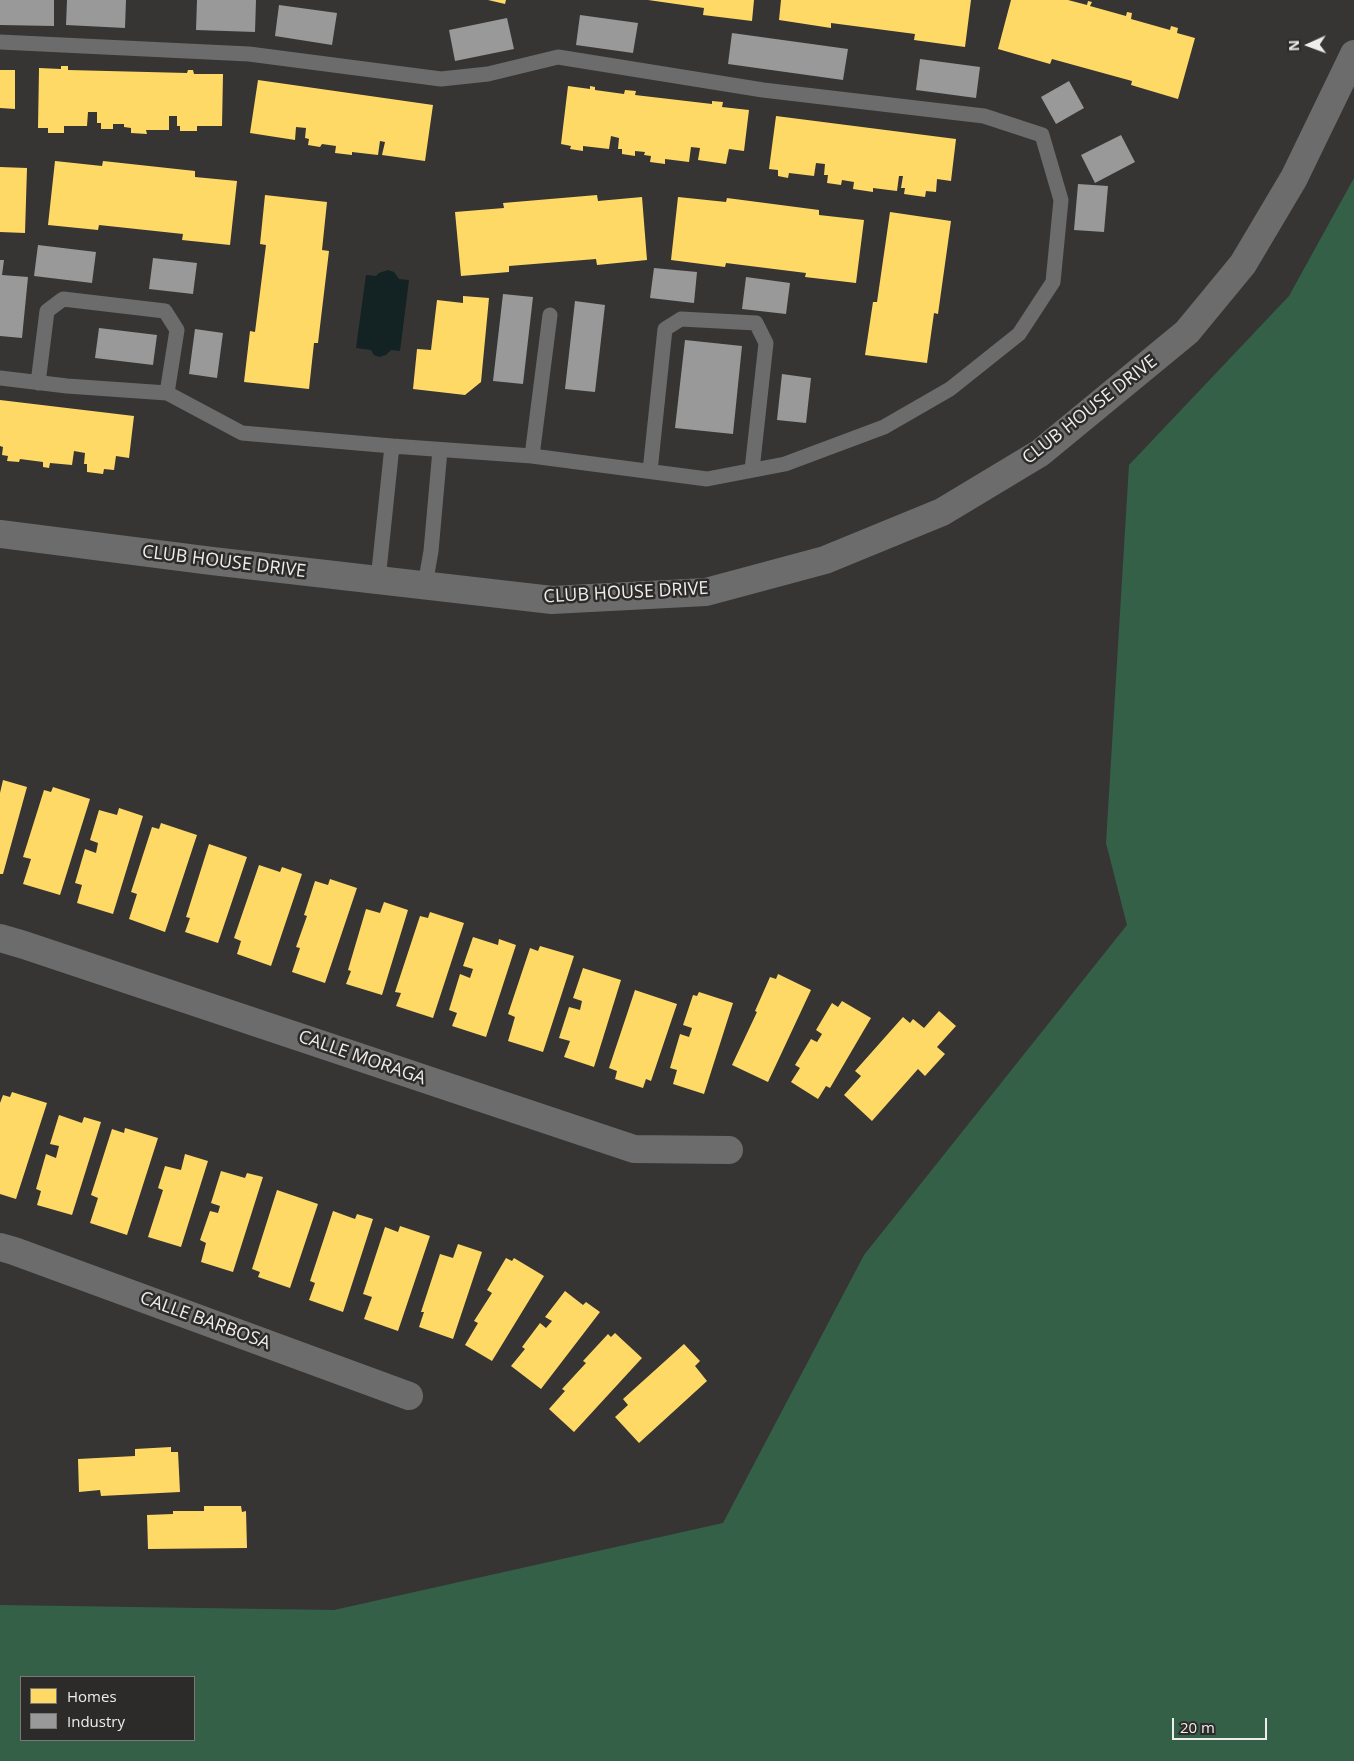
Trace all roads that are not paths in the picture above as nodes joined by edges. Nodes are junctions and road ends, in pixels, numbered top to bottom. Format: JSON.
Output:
{"nodes":[{"id":1,"x":0,"y":42,"type":"edge"},
{"id":2,"x":1354,"y":54,"type":"edge"},
{"id":3,"x":550,"y":315,"type":"dead end"},
{"id":4,"x":0,"y":378,"type":"edge"},
{"id":5,"x":38,"y":383,"type":"junction"},
{"id":6,"x":167,"y":393,"type":"junction"},
{"id":7,"x":392,"y":446,"type":"junction"},
{"id":8,"x":440,"y":450,"type":"junction"},
{"id":9,"x":532,"y":456,"type":"junction"},
{"id":10,"x":752,"y":470,"type":"junction"},
{"id":11,"x":650,"y":471,"type":"junction"},
{"id":12,"x":0,"y":534,"type":"edge"},
{"id":13,"x":378,"y":580,"type":"junction"},
{"id":14,"x":425,"y":585,"type":"junction"},
{"id":15,"x":0,"y":938,"type":"edge"},
{"id":16,"x":729,"y":1150,"type":"dead end"},
{"id":17,"x":0,"y":1247,"type":"edge"},
{"id":18,"x":409,"y":1396,"type":"dead end"}],
"edges":[{"from":1,"to":10,"type":"lane"},
{"from":2,"to":14,"type":"street","name":"CLUB HOUSE DRIVE"},
{"from":3,"to":9,"type":"lane"},
{"from":4,"to":5,"type":"lane"},
{"from":5,"to":6,"type":"lane"},
{"from":5,"to":6,"type":"lane"},
{"from":6,"to":7,"type":"lane"},
{"from":7,"to":8,"type":"lane"},
{"from":7,"to":13,"type":"lane"},
{"from":8,"to":9,"type":"lane"},
{"from":8,"to":14,"type":"lane"},
{"from":9,"to":11,"type":"lane"},
{"from":10,"to":11,"type":"lane"},
{"from":10,"to":11,"type":"lane"},
{"from":12,"to":13,"type":"street","name":"CLUB HOUSE DRIVE"},
{"from":13,"to":14,"type":"street","name":"CLUB HOUSE DRIVE"},
{"from":15,"to":16,"type":"street","name":"CALLE MORAGA"},
{"from":17,"to":18,"type":"street","name":"CALLE BARBOSA"}]}
